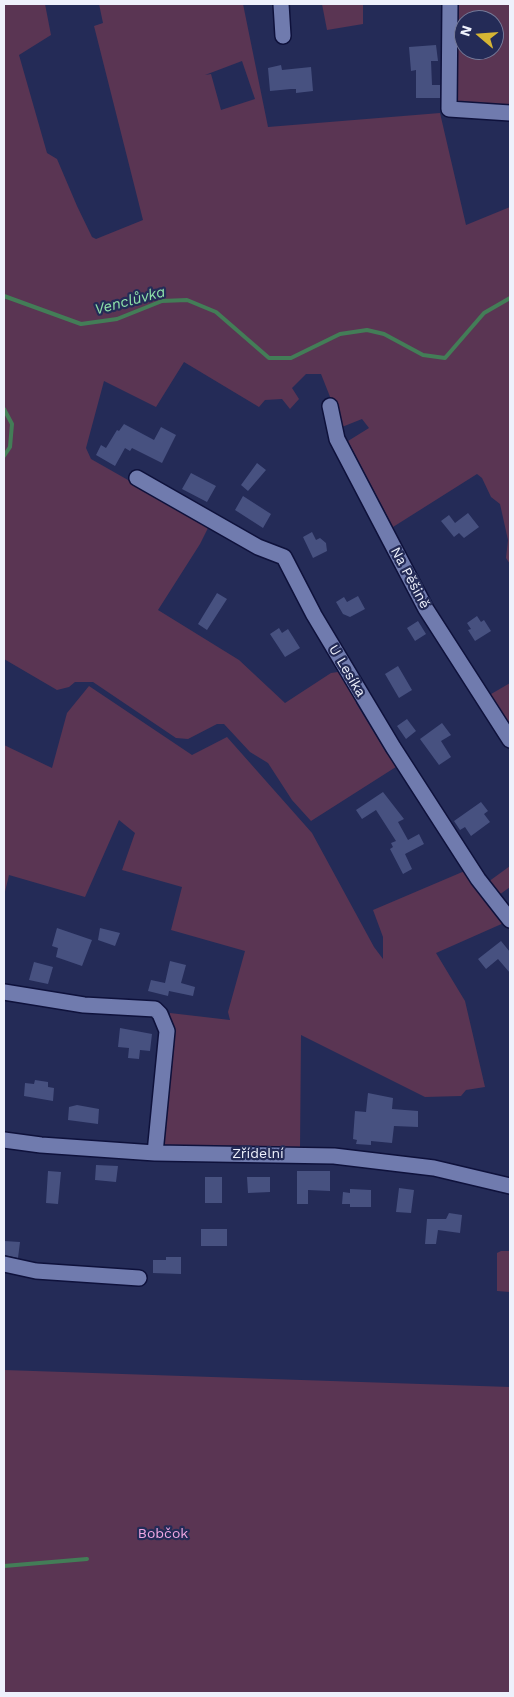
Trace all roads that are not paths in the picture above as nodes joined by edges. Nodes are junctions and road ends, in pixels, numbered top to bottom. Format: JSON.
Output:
{"nodes":[{"id":1,"x":281,"y":4,"type":"edge"},
{"id":2,"x":450,"y":4,"type":"edge"},
{"id":3,"x":283,"y":36,"type":"dead end"},
{"id":4,"x":510,"y":113,"type":"edge"},
{"id":5,"x":330,"y":406,"type":"dead end"},
{"id":6,"x":137,"y":478,"type":"dead end"},
{"id":7,"x":510,"y":740,"type":"edge"},
{"id":8,"x":510,"y":920,"type":"edge"},
{"id":9,"x":4,"y":992,"type":"edge"},
{"id":10,"x":4,"y":1140,"type":"edge"},
{"id":11,"x":155,"y":1153,"type":"junction"},
{"id":12,"x":510,"y":1186,"type":"edge"},
{"id":13,"x":4,"y":1264,"type":"edge"},
{"id":14,"x":139,"y":1278,"type":"dead end"}],
"edges":[{"from":1,"to":3,"type":"street"},
{"from":2,"to":4,"type":"street"},
{"from":5,"to":7,"type":"street","name":"Na Pěšině"},
{"from":6,"to":8,"type":"street","name":"U Lesíka"},
{"from":9,"to":11,"type":"street"},
{"from":10,"to":11,"type":"street","name":"Zřídelní"},
{"from":11,"to":12,"type":"street","name":"Zřídelní"},
{"from":13,"to":14,"type":"street"}]}
